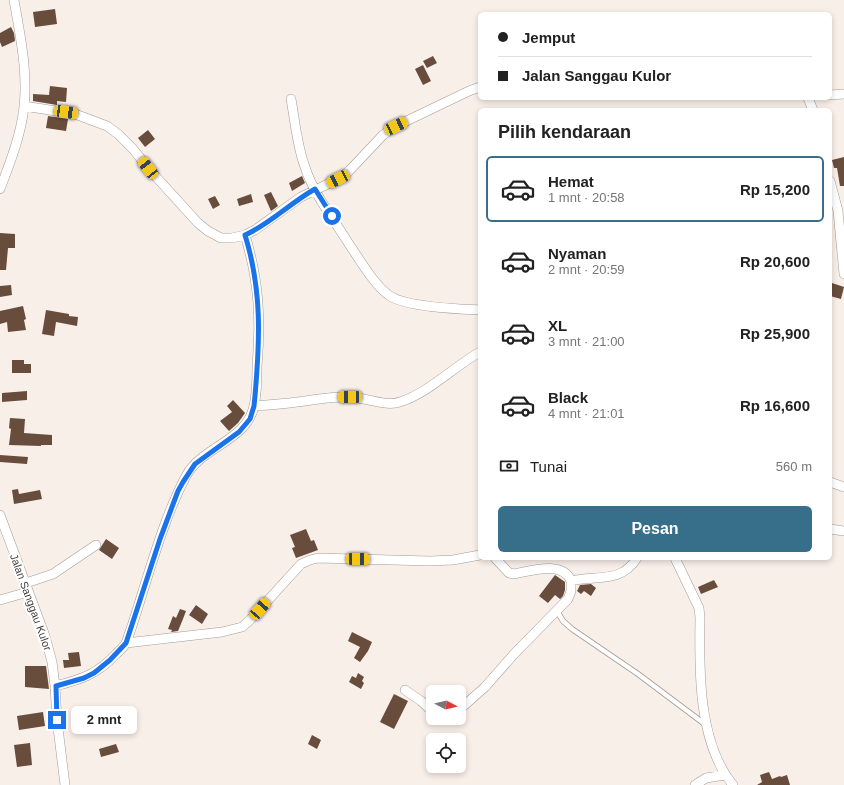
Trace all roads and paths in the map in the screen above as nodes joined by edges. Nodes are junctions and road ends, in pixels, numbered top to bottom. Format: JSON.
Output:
{"nodes":[{"id":1,"x":14,"y":0,"type":"edge"},
{"id":2,"x":478,"y":88,"type":"edge"},
{"id":3,"x":844,"y":94,"type":"edge"},
{"id":4,"x":832,"y":95,"type":"edge"},
{"id":5,"x":291,"y":99,"type":"dead end"},
{"id":6,"x":24,"y":106,"type":"junction"},
{"id":7,"x":832,"y":188,"type":"edge"},
{"id":8,"x":0,"y":189,"type":"edge"},
{"id":9,"x":315,"y":189,"type":"junction"},
{"id":10,"x":245,"y":235,"type":"junction"},
{"id":11,"x":844,"y":274,"type":"edge"},
{"id":12,"x":478,"y":310,"type":"edge"},
{"id":13,"x":478,"y":353,"type":"edge"},
{"id":14,"x":254,"y":406,"type":"junction"},
{"id":15,"x":832,"y":483,"type":"edge"},
{"id":16,"x":844,"y":487,"type":"edge"},
{"id":17,"x":0,"y":515,"type":"edge"},
{"id":18,"x":832,"y":529,"type":"edge"},
{"id":19,"x":844,"y":531,"type":"edge"},
{"id":20,"x":96,"y":545,"type":"dead end"},
{"id":21,"x":478,"y":555,"type":"edge"},
{"id":22,"x":497,"y":560,"type":"edge"},
{"id":23,"x":635,"y":560,"type":"edge"},
{"id":24,"x":676,"y":560,"type":"edge"},
{"id":25,"x":571,"y":581,"type":"junction"},
{"id":26,"x":27,"y":588,"type":"junction"},
{"id":27,"x":0,"y":600,"type":"edge"},
{"id":28,"x":557,"y":611,"type":"junction"},
{"id":29,"x":126,"y":643,"type":"junction"},
{"id":30,"x":56,"y":686,"type":"junction"},
{"id":31,"x":405,"y":690,"type":"dead end"},
{"id":32,"x":466,"y":704,"type":"edge"},
{"id":33,"x":426,"y":706,"type":"edge"},
{"id":34,"x":706,"y":725,"type":"junction"},
{"id":35,"x":725,"y":775,"type":"junction"},
{"id":36,"x":65,"y":785,"type":"edge"},
{"id":37,"x":695,"y":785,"type":"edge"},
{"id":38,"x":733,"y":785,"type":"edge"}],
"edges":[{"from":1,"to":6,"type":"street"},
{"from":2,"to":9,"type":"street"},
{"from":3,"to":4,"type":"street"},
{"from":5,"to":9,"type":"street"},
{"from":6,"to":8,"type":"street"},
{"from":6,"to":10,"type":"street"},
{"from":7,"to":11,"type":"street"},
{"from":9,"to":10,"type":"street"},
{"from":9,"to":12,"type":"street"},
{"from":10,"to":14,"type":"street"},
{"from":13,"to":14,"type":"street"},
{"from":14,"to":29,"type":"street"},
{"from":15,"to":16,"type":"street"},
{"from":17,"to":26,"type":"street","name":"Jalan Sanggau Kulor"},
{"from":18,"to":19,"type":"street"},
{"from":20,"to":26,"type":"street"},
{"from":21,"to":29,"type":"street"},
{"from":22,"to":25,"type":"street"},
{"from":23,"to":25,"type":"street"},
{"from":24,"to":34,"type":"street"},
{"from":25,"to":28,"type":"street"},
{"from":26,"to":27,"type":"street"},
{"from":26,"to":30,"type":"street","name":"Jalan Sanggau Kulor"},
{"from":28,"to":32,"type":"street"},
{"from":28,"to":34,"type":"lane"},
{"from":29,"to":30,"type":"street"},
{"from":30,"to":36,"type":"street","name":"Jalan Sanggau Kulor"},
{"from":31,"to":33,"type":"street"},
{"from":34,"to":35,"type":"street"},
{"from":35,"to":37,"type":"street"},
{"from":35,"to":38,"type":"street"}]}
